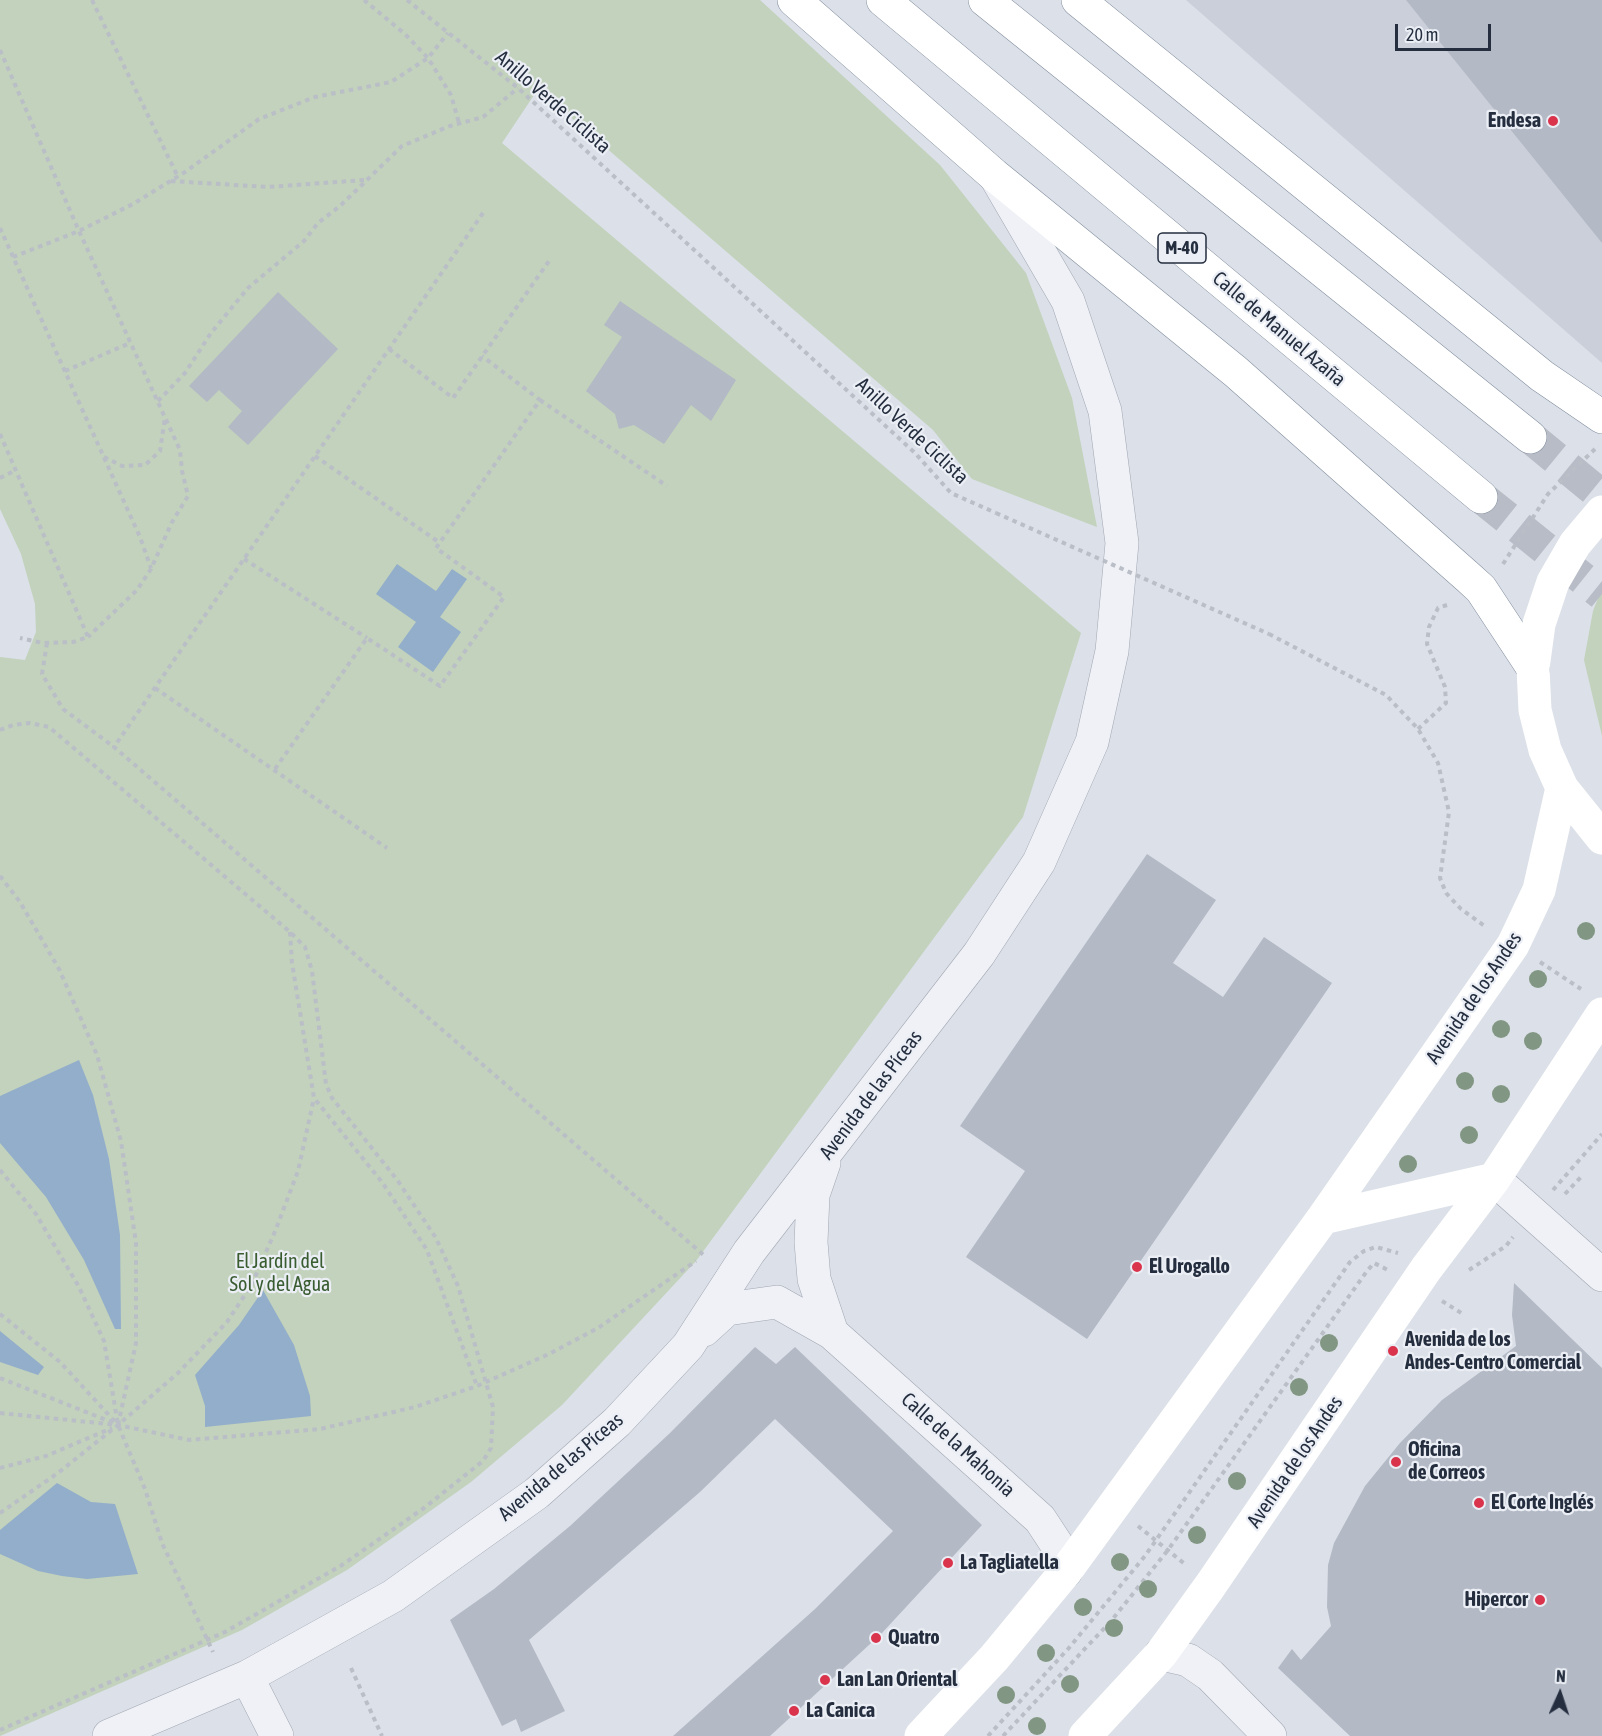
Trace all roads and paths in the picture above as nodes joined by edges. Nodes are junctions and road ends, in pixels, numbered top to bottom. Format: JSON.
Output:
{"nodes":[{"id":1,"x":92,"y":0,"type":"edge"},
{"id":2,"x":364,"y":0,"type":"edge"},
{"id":3,"x":407,"y":0,"type":"edge"},
{"id":4,"x":794,"y":0,"type":"edge"},
{"id":5,"x":883,"y":0,"type":"edge"},
{"id":6,"x":985,"y":0,"type":"edge"},
{"id":7,"x":1078,"y":0,"type":"edge"},
{"id":8,"x":448,"y":33,"type":"junction"},
{"id":9,"x":0,"y":50,"type":"edge"},
{"id":10,"x":428,"y":58,"type":"junction"},
{"id":11,"x":518,"y":88,"type":"junction"},
{"id":12,"x":459,"y":123,"type":"junction"},
{"id":13,"x":994,"y":175,"type":"junction"},
{"id":14,"x":178,"y":177,"type":"junction"},
{"id":15,"x":365,"y":180,"type":"junction"},
{"id":16,"x":170,"y":181,"type":"junction"},
{"id":17,"x":483,"y":213,"type":"dead end"},
{"id":18,"x":0,"y":228,"type":"edge"},
{"id":19,"x":79,"y":231,"type":"junction"},
{"id":20,"x":13,"y":257,"type":"junction"},
{"id":21,"x":549,"y":261,"type":"dead end"},
{"id":22,"x":130,"y":343,"type":"junction"},
{"id":23,"x":388,"y":349,"type":"junction"},
{"id":24,"x":482,"y":356,"type":"junction"},
{"id":25,"x":65,"y":371,"type":"junction"},
{"id":26,"x":540,"y":399,"type":"junction"},
{"id":27,"x":158,"y":401,"type":"junction"},
{"id":28,"x":165,"y":417,"type":"junction"},
{"id":29,"x":1601,"y":431,"type":"edge"},
{"id":30,"x":0,"y":434,"type":"edge"},
{"id":31,"x":1530,"y":437,"type":"tunnel mouth"},
{"id":32,"x":315,"y":456,"type":"junction"},
{"id":33,"x":104,"y":457,"type":"junction"},
{"id":34,"x":16,"y":470,"type":"junction"},
{"id":35,"x":0,"y":478,"type":"edge"},
{"id":36,"x":667,"y":486,"type":"dead end"},
{"id":37,"x":1481,"y":497,"type":"tunnel mouth"},
{"id":38,"x":1602,"y":512,"type":"edge"},
{"id":39,"x":440,"y":543,"type":"junction"},
{"id":40,"x":244,"y":559,"type":"junction"},
{"id":41,"x":1501,"y":568,"type":"dead end"},
{"id":42,"x":151,"y":569,"type":"junction"},
{"id":43,"x":1437,"y":608,"type":"dead end"},
{"id":44,"x":88,"y":637,"type":"junction"},
{"id":45,"x":20,"y":638,"type":"dead end"},
{"id":46,"x":367,"y":638,"type":"junction"},
{"id":47,"x":47,"y":643,"type":"junction"},
{"id":48,"x":1533,"y":668,"type":"junction"},
{"id":49,"x":155,"y":688,"type":"junction"},
{"id":50,"x":1418,"y":729,"type":"junction"},
{"id":51,"x":0,"y":730,"type":"edge"},
{"id":52,"x":114,"y":747,"type":"junction"},
{"id":53,"x":275,"y":770,"type":"junction"},
{"id":54,"x":1562,"y":788,"type":"junction"},
{"id":55,"x":1602,"y":838,"type":"edge"},
{"id":56,"x":387,"y":848,"type":"dead end"},
{"id":57,"x":0,"y":876,"type":"edge"},
{"id":58,"x":1473,"y":919,"type":"dead end"},
{"id":59,"x":290,"y":932,"type":"junction"},
{"id":60,"x":1539,"y":962,"type":"dead end"},
{"id":61,"x":1594,"y":1004,"type":"edge"},
{"id":62,"x":314,"y":1098,"type":"junction"},
{"id":63,"x":1602,"y":1134,"type":"edge"},
{"id":64,"x":828,"y":1150,"type":"junction"},
{"id":65,"x":0,"y":1170,"type":"edge"},
{"id":66,"x":1581,"y":1177,"type":"dead end"},
{"id":67,"x":1494,"y":1179,"type":"junction"},
{"id":68,"x":1557,"y":1185,"type":"dead end"},
{"id":69,"x":1565,"y":1194,"type":"dead end"},
{"id":70,"x":1323,"y":1218,"type":"junction"},
{"id":71,"x":1506,"y":1246,"type":"dead end"},
{"id":72,"x":1407,"y":1257,"type":"dead end"},
{"id":73,"x":708,"y":1260,"type":"dead end"},
{"id":74,"x":696,"y":1261,"type":"dead end"},
{"id":75,"x":1393,"y":1273,"type":"dead end"},
{"id":76,"x":1461,"y":1275,"type":"dead end"},
{"id":77,"x":1602,"y":1275,"type":"edge"},
{"id":78,"x":1434,"y":1295,"type":"dead end"},
{"id":79,"x":0,"y":1314,"type":"edge"},
{"id":80,"x":1463,"y":1314,"type":"dead end"},
{"id":81,"x":832,"y":1333,"type":"junction"},
{"id":82,"x":688,"y":1346,"type":"junction"},
{"id":83,"x":0,"y":1378,"type":"edge"},
{"id":84,"x":487,"y":1380,"type":"junction"},
{"id":85,"x":477,"y":1386,"type":"junction"},
{"id":86,"x":0,"y":1413,"type":"edge"},
{"id":87,"x":118,"y":1425,"type":"junction"},
{"id":88,"x":0,"y":1468,"type":"edge"},
{"id":89,"x":0,"y":1513,"type":"edge"},
{"id":90,"x":1134,"y":1523,"type":"dead end"},
{"id":91,"x":1156,"y":1540,"type":"junction"},
{"id":92,"x":1168,"y":1550,"type":"junction"},
{"id":93,"x":1189,"y":1568,"type":"dead end"},
{"id":94,"x":1066,"y":1571,"type":"junction"},
{"id":95,"x":208,"y":1640,"type":"junction"},
{"id":96,"x":213,"y":1652,"type":"dead end"},
{"id":97,"x":1161,"y":1654,"type":"junction"},
{"id":98,"x":351,"y":1668,"type":"dead end"},
{"id":99,"x":247,"y":1677,"type":"junction"},
{"id":100,"x":0,"y":1730,"type":"edge"},
{"id":101,"x":109,"y":1736,"type":"edge"},
{"id":102,"x":277,"y":1736,"type":"edge"},
{"id":103,"x":382,"y":1736,"type":"edge"},
{"id":104,"x":921,"y":1736,"type":"edge"},
{"id":105,"x":988,"y":1736,"type":"edge"},
{"id":106,"x":1003,"y":1736,"type":"edge"},
{"id":107,"x":1085,"y":1736,"type":"edge"},
{"id":108,"x":1270,"y":1736,"type":"edge"}],
"edges":[{"from":1,"to":14,"type":"path"},
{"from":2,"to":10,"type":"path"},
{"from":3,"to":8,"type":"path","name":"Anillo Verde Ciclista"},
{"from":4,"to":13,"type":"main road"},
{"from":5,"to":37,"type":"main road","name":"Calle de Manuel Azaña","number":"M-40"},
{"from":6,"to":31,"type":"main road"},
{"from":7,"to":29,"type":"main road"},
{"from":8,"to":10,"type":"path"},
{"from":8,"to":11,"type":"path","name":"Anillo Verde Ciclista"},
{"from":9,"to":19,"type":"path"},
{"from":10,"to":12,"type":"path"},
{"from":10,"to":14,"type":"path"},
{"from":11,"to":12,"type":"path"},
{"from":11,"to":50,"type":"path","name":"Anillo Verde Ciclista","bridge":true},
{"from":12,"to":15,"type":"path"},
{"from":13,"to":48,"type":"main road"},
{"from":13,"to":64,"type":"street","name":"Avenida de las Píceas"},
{"from":14,"to":16,"type":"path"},
{"from":15,"to":16,"type":"path"},
{"from":15,"to":27,"type":"path"},
{"from":16,"to":19,"type":"path"},
{"from":17,"to":23,"type":"path"},
{"from":18,"to":20,"type":"path"},
{"from":19,"to":20,"type":"path"},
{"from":19,"to":22,"type":"path"},
{"from":20,"to":25,"type":"path"},
{"from":21,"to":24,"type":"path"},
{"from":22,"to":25,"type":"path"},
{"from":22,"to":27,"type":"path"},
{"from":23,"to":24,"type":"path"},
{"from":23,"to":32,"type":"path"},
{"from":24,"to":26,"type":"path"},
{"from":25,"to":33,"type":"path"},
{"from":26,"to":36,"type":"path"},
{"from":26,"to":39,"type":"path"},
{"from":27,"to":28,"type":"path"},
{"from":28,"to":33,"type":"path"},
{"from":28,"to":42,"type":"path"},
{"from":29,"to":41,"type":"path"},
{"from":30,"to":34,"type":"path"},
{"from":32,"to":39,"type":"path"},
{"from":32,"to":40,"type":"path"},
{"from":33,"to":42,"type":"path"},
{"from":34,"to":35,"type":"path"},
{"from":34,"to":44,"type":"path"},
{"from":38,"to":48,"type":"main road"},
{"from":39,"to":46,"type":"path"},
{"from":40,"to":46,"type":"path"},
{"from":40,"to":49,"type":"path"},
{"from":42,"to":44,"type":"path"},
{"from":43,"to":50,"type":"path"},
{"from":44,"to":47,"type":"path"},
{"from":45,"to":47,"type":"path"},
{"from":46,"to":53,"type":"path"},
{"from":47,"to":52,"type":"path"},
{"from":48,"to":54,"type":"main road"},
{"from":49,"to":52,"type":"path"},
{"from":49,"to":53,"type":"path"},
{"from":50,"to":58,"type":"path","name":"Anillo Verde Ciclista"},
{"from":51,"to":59,"type":"path"},
{"from":52,"to":73,"type":"path"},
{"from":53,"to":56,"type":"path"},
{"from":54,"to":55,"type":"main road"},
{"from":54,"to":70,"type":"main road","name":"Avenida de los Andes"},
{"from":57,"to":87,"type":"path"},
{"from":59,"to":62,"type":"path"},
{"from":59,"to":84,"type":"path"},
{"from":60,"to":61,"type":"path"},
{"from":61,"to":67,"type":"main road","name":"Avenida de los Andes"},
{"from":62,"to":85,"type":"path"},
{"from":62,"to":87,"type":"path"},
{"from":63,"to":68,"type":"path"},
{"from":64,"to":81,"type":"street","name":"Calle de la Mahonia"},
{"from":64,"to":82,"type":"street","name":"Avenida de las Píceas"},
{"from":65,"to":87,"type":"path"},
{"from":66,"to":69,"type":"path"},
{"from":67,"to":70,"type":"main road"},
{"from":67,"to":77,"type":"street"},
{"from":67,"to":97,"type":"main road","name":"Avenida de los Andes"},
{"from":70,"to":94,"type":"main road","name":"Avenida de los Andes"},
{"from":71,"to":76,"type":"path"},
{"from":72,"to":91,"type":"path"},
{"from":74,"to":84,"type":"path"},
{"from":75,"to":92,"type":"path"},
{"from":78,"to":80,"type":"path"},
{"from":79,"to":87,"type":"path"},
{"from":81,"to":82,"type":"street","name":"Calle de la Mahonia"},
{"from":81,"to":94,"type":"street","name":"Calle de la Mahonia"},
{"from":82,"to":99,"type":"street","name":"Avenida de las Píceas"},
{"from":83,"to":87,"type":"path"},
{"from":84,"to":85,"type":"path"},
{"from":84,"to":95,"type":"path"},
{"from":85,"to":87,"type":"path"},
{"from":86,"to":87,"type":"path"},
{"from":87,"to":88,"type":"path"},
{"from":87,"to":89,"type":"path"},
{"from":87,"to":95,"type":"path"},
{"from":90,"to":91,"type":"path"},
{"from":91,"to":92,"type":"path"},
{"from":91,"to":105,"type":"path"},
{"from":92,"to":93,"type":"path"},
{"from":92,"to":106,"type":"path"},
{"from":94,"to":104,"type":"main road","name":"Avenida de los Andes"},
{"from":95,"to":96,"type":"path"},
{"from":95,"to":100,"type":"path"},
{"from":97,"to":107,"type":"main road","name":"Avenida de los Andes"},
{"from":97,"to":108,"type":"street"},
{"from":98,"to":103,"type":"path"},
{"from":99,"to":101,"type":"street","name":"Avenida de las Píceas"},
{"from":99,"to":102,"type":"street"}]}
